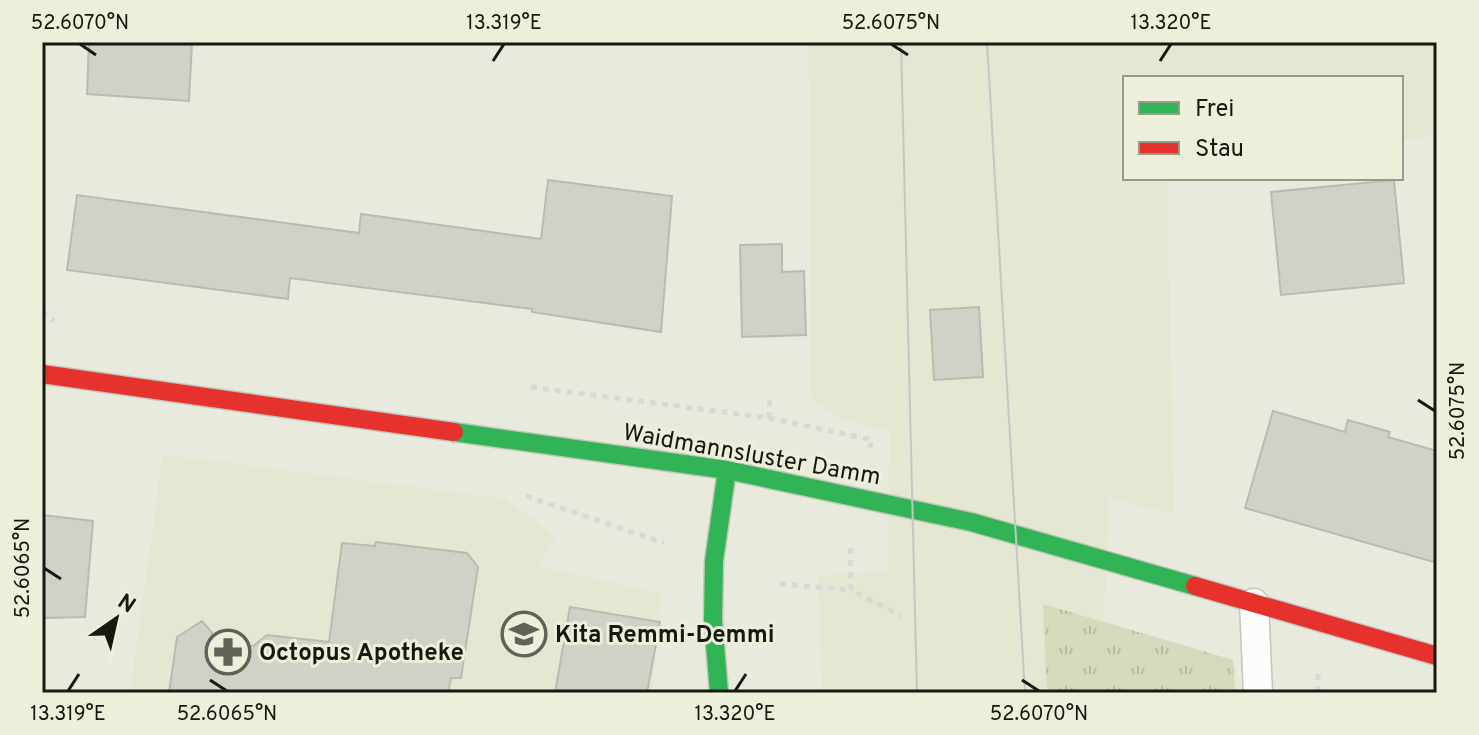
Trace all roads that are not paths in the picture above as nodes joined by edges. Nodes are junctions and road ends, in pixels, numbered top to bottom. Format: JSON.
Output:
{"nodes":[{"id":1,"x":42,"y":374,"type":"edge"},
{"id":2,"x":727,"y":470,"type":"junction"},
{"id":3,"x":1254,"y":603,"type":"junction"},
{"id":4,"x":1437,"y":656,"type":"edge"},
{"id":5,"x":719,"y":693,"type":"edge"},
{"id":6,"x":1258,"y":693,"type":"edge"}],
"edges":[{"from":1,"to":2,"type":"main road","name":"Waidmannsluster Damm"},
{"from":2,"to":3,"type":"main road","name":"Waidmannsluster Damm"},
{"from":2,"to":5,"type":"main road"},
{"from":3,"to":4,"type":"main road","name":"Waidmannsluster Damm"},
{"from":3,"to":6,"type":"lane"}]}
